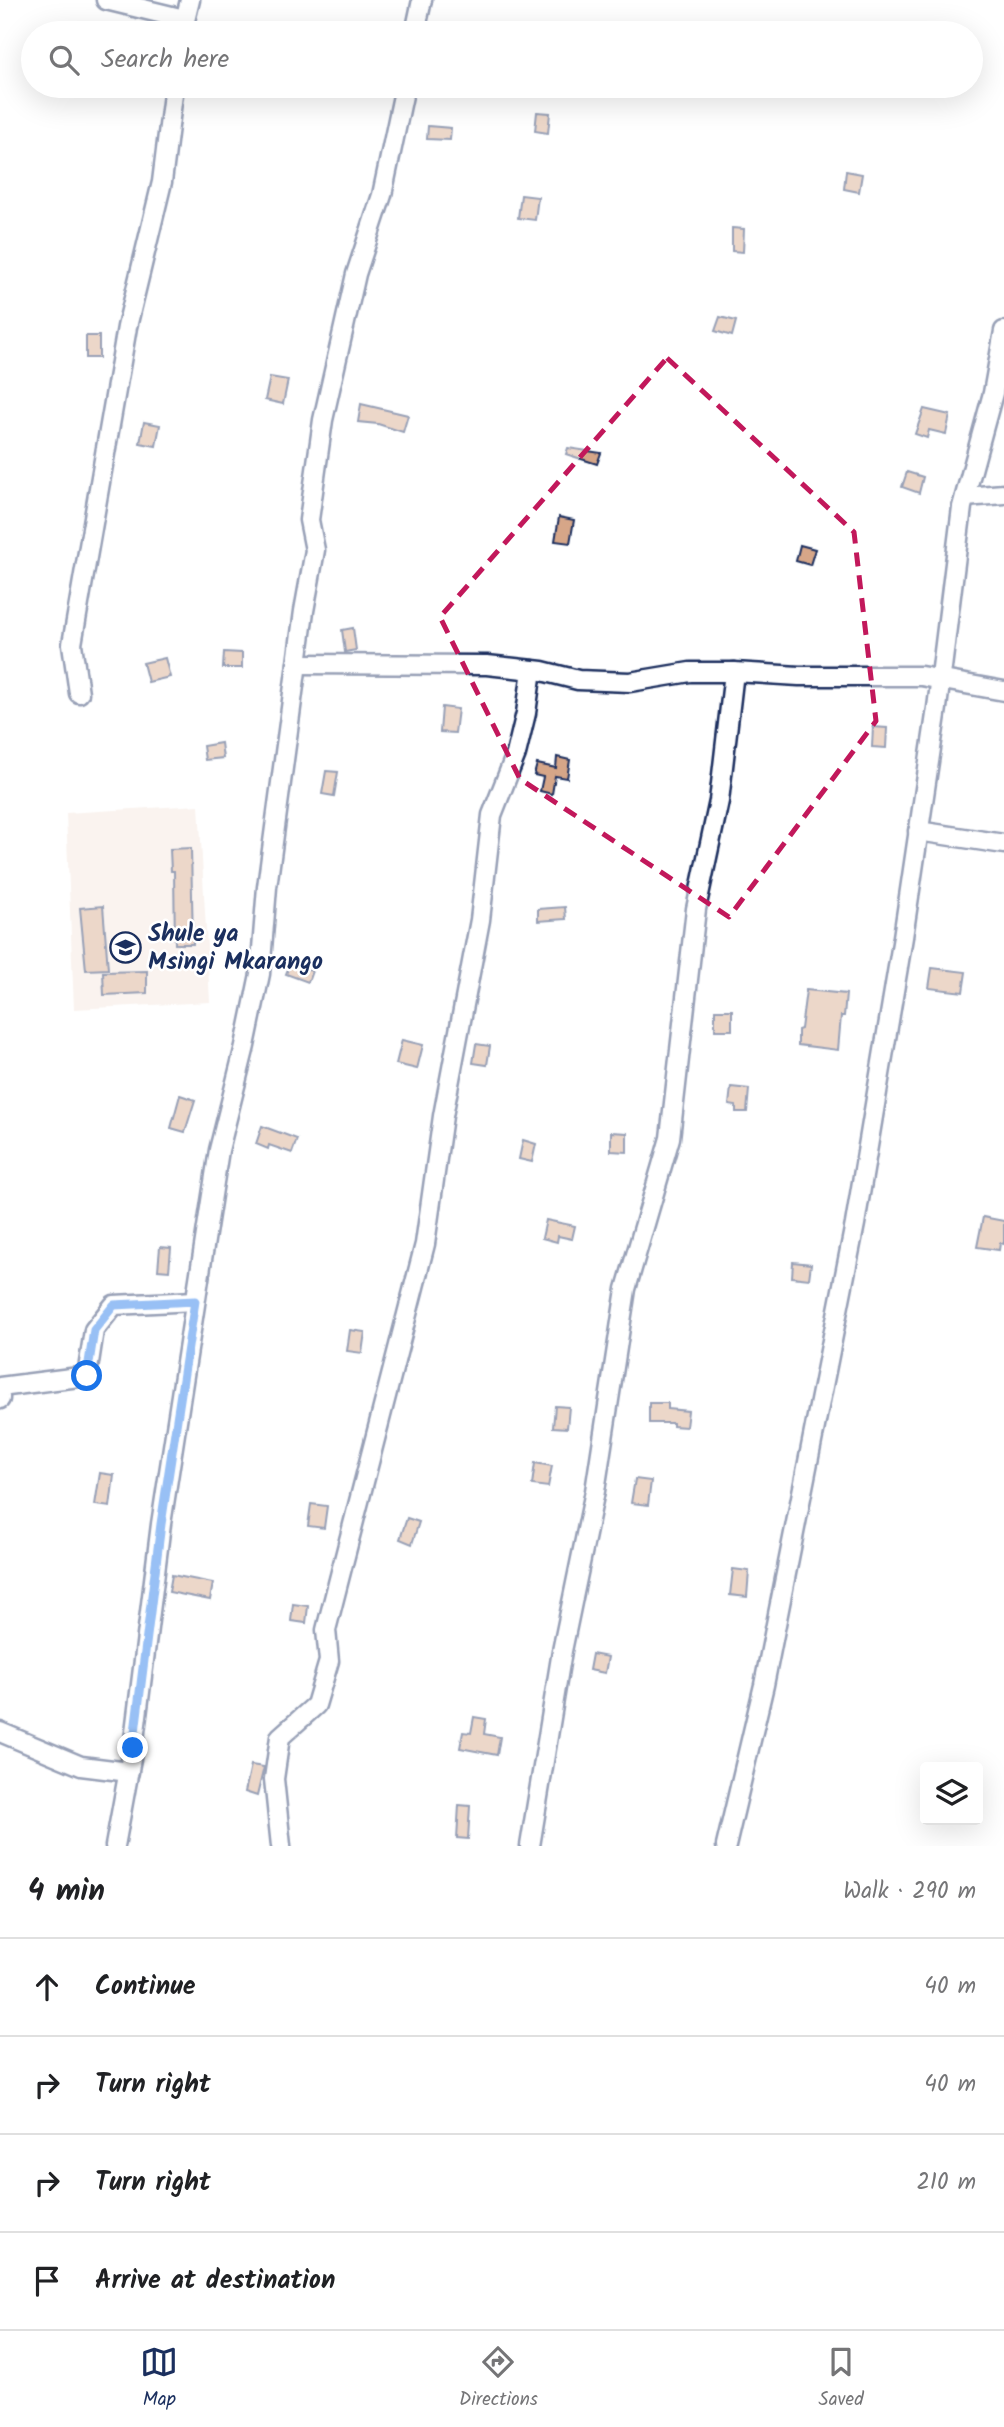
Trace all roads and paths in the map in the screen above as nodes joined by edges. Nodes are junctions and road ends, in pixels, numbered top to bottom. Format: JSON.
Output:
{"nodes":[{"id":1,"x":106,"y":0,"type":"edge"},
{"id":2,"x":190,"y":0,"type":"edge"},
{"id":3,"x":422,"y":0,"type":"edge"},
{"id":4,"x":168,"y":21,"type":"edge"},
{"id":5,"x":184,"y":21,"type":"edge"},
{"id":6,"x":418,"y":21,"type":"edge"},
{"id":7,"x":172,"y":98,"type":"edge"},
{"id":8,"x":402,"y":98,"type":"edge"},
{"id":9,"x":1004,"y":331,"type":"edge"},
{"id":10,"x":1004,"y":494,"type":"edge"},
{"id":11,"x":965,"y":497,"type":"junction"},
{"id":12,"x":297,"y":664,"type":"junction"},
{"id":13,"x":532,"y":670,"type":"junction"},
{"id":14,"x":734,"y":672,"type":"junction"},
{"id":15,"x":940,"y":680,"type":"junction"},
{"id":16,"x":1004,"y":691,"type":"edge"},
{"id":17,"x":79,"y":693,"type":"dead end"},
{"id":18,"x":918,"y":831,"type":"junction"},
{"id":19,"x":1004,"y":844,"type":"edge"},
{"id":20,"x":195,"y":1301,"type":"junction"},
{"id":21,"x":0,"y":1399,"type":"edge"},
{"id":22,"x":0,"y":1732,"type":"edge"},
{"id":23,"x":129,"y":1772,"type":"junction"},
{"id":24,"x":115,"y":1846,"type":"edge"},
{"id":25,"x":281,"y":1846,"type":"edge"},
{"id":26,"x":530,"y":1846,"type":"edge"},
{"id":27,"x":726,"y":1846,"type":"edge"}],
"edges":[{"from":1,"to":4,"type":"street"},
{"from":2,"to":5,"type":"street"},
{"from":3,"to":6,"type":"street"},
{"from":7,"to":17,"type":"street"},
{"from":8,"to":12,"type":"street"},
{"from":9,"to":11,"type":"street"},
{"from":10,"to":11,"type":"street"},
{"from":11,"to":15,"type":"street"},
{"from":12,"to":13,"type":"street"},
{"from":12,"to":20,"type":"street"},
{"from":13,"to":14,"type":"street"},
{"from":13,"to":25,"type":"street"},
{"from":14,"to":15,"type":"street"},
{"from":14,"to":26,"type":"street"},
{"from":15,"to":16,"type":"street"},
{"from":15,"to":18,"type":"street"},
{"from":18,"to":19,"type":"street"},
{"from":18,"to":27,"type":"street"},
{"from":20,"to":21,"type":"street"},
{"from":20,"to":23,"type":"street"},
{"from":22,"to":23,"type":"street"},
{"from":23,"to":24,"type":"street"}]}
